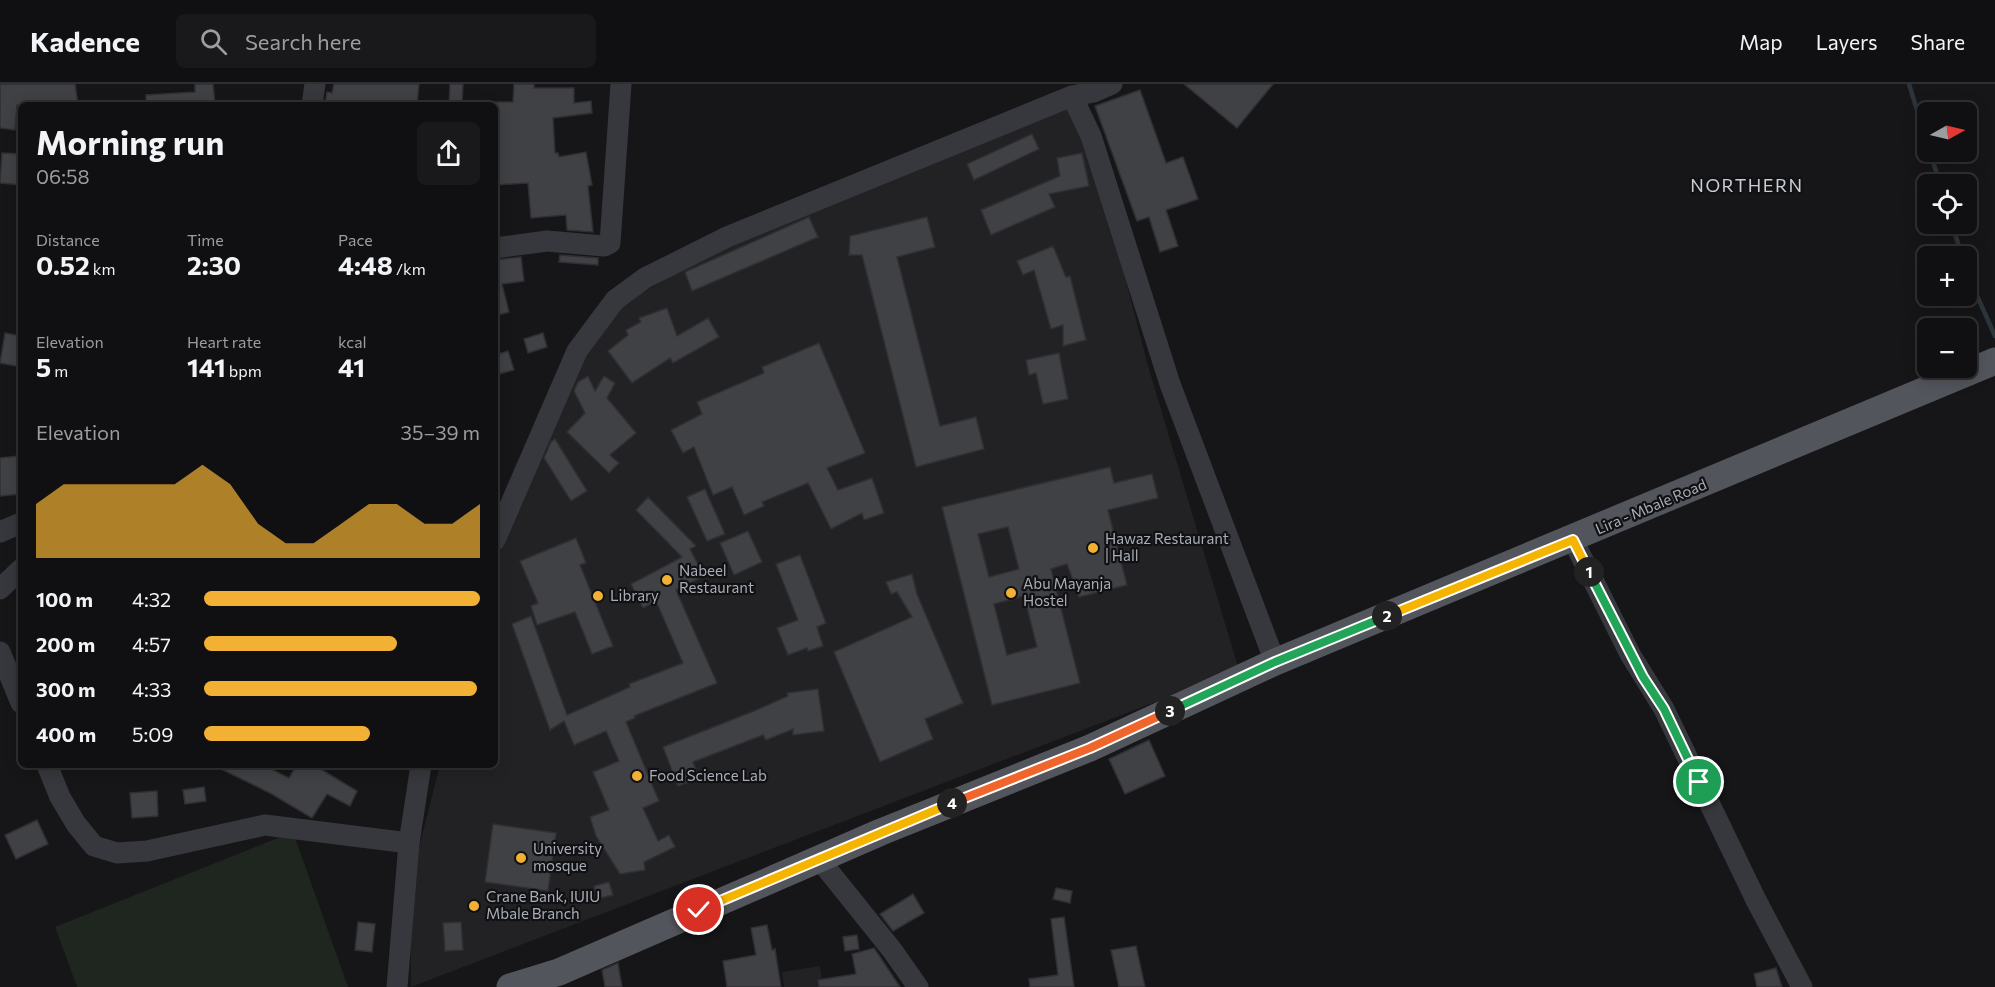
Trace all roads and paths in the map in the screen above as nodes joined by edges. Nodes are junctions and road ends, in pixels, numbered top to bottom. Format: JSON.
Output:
{"nodes":[{"id":1,"x":315,"y":84,"type":"edge"},
{"id":2,"x":621,"y":84,"type":"edge"},
{"id":3,"x":1112,"y":84,"type":"edge"},
{"id":4,"x":1071,"y":96,"type":"junction"},
{"id":5,"x":312,"y":102,"type":"edge"},
{"id":6,"x":498,"y":248,"type":"edge"},
{"id":7,"x":1995,"y":361,"type":"edge"},
{"id":8,"x":18,"y":524,"type":"edge"},
{"id":9,"x":0,"y":532,"type":"edge"},
{"id":10,"x":498,"y":533,"type":"edge"},
{"id":11,"x":1573,"y":540,"type":"junction"},
{"id":12,"x":18,"y":572,"type":"edge"},
{"id":13,"x":0,"y":589,"type":"edge"},
{"id":14,"x":0,"y":652,"type":"edge"},
{"id":15,"x":1275,"y":662,"type":"junction"},
{"id":16,"x":18,"y":696,"type":"edge"},
{"id":17,"x":48,"y":768,"type":"edge"},
{"id":18,"x":421,"y":768,"type":"edge"},
{"id":19,"x":409,"y":843,"type":"junction"},
{"id":20,"x":819,"y":859,"type":"junction"},
{"id":21,"x":559,"y":979,"type":"edge"},
{"id":22,"x":397,"y":987,"type":"edge"},
{"id":23,"x":510,"y":987,"type":"edge"},
{"id":24,"x":918,"y":987,"type":"edge"},
{"id":25,"x":1802,"y":987,"type":"edge"}],
"edges":[{"from":1,"to":5,"type":"street"},
{"from":2,"to":6,"type":"street"},
{"from":3,"to":4,"type":"street"},
{"from":4,"to":10,"type":"street"},
{"from":4,"to":15,"type":"street"},
{"from":7,"to":11,"type":"main road","name":"Lira - Mbale Road"},
{"from":8,"to":9,"type":"street"},
{"from":11,"to":15,"type":"main road","name":"Lira - Mbale Road"},
{"from":11,"to":25,"type":"street"},
{"from":12,"to":13,"type":"street"},
{"from":14,"to":16,"type":"street"},
{"from":15,"to":20,"type":"main road","name":"Lira - Mbale Road"},
{"from":17,"to":19,"type":"street"},
{"from":18,"to":19,"type":"street"},
{"from":19,"to":22,"type":"street"},
{"from":20,"to":21,"type":"main road","name":"Lira - Mbale Road"},
{"from":20,"to":24,"type":"street"},
{"from":21,"to":23,"type":"main road","name":"Lira - Mbale Road"}]}
